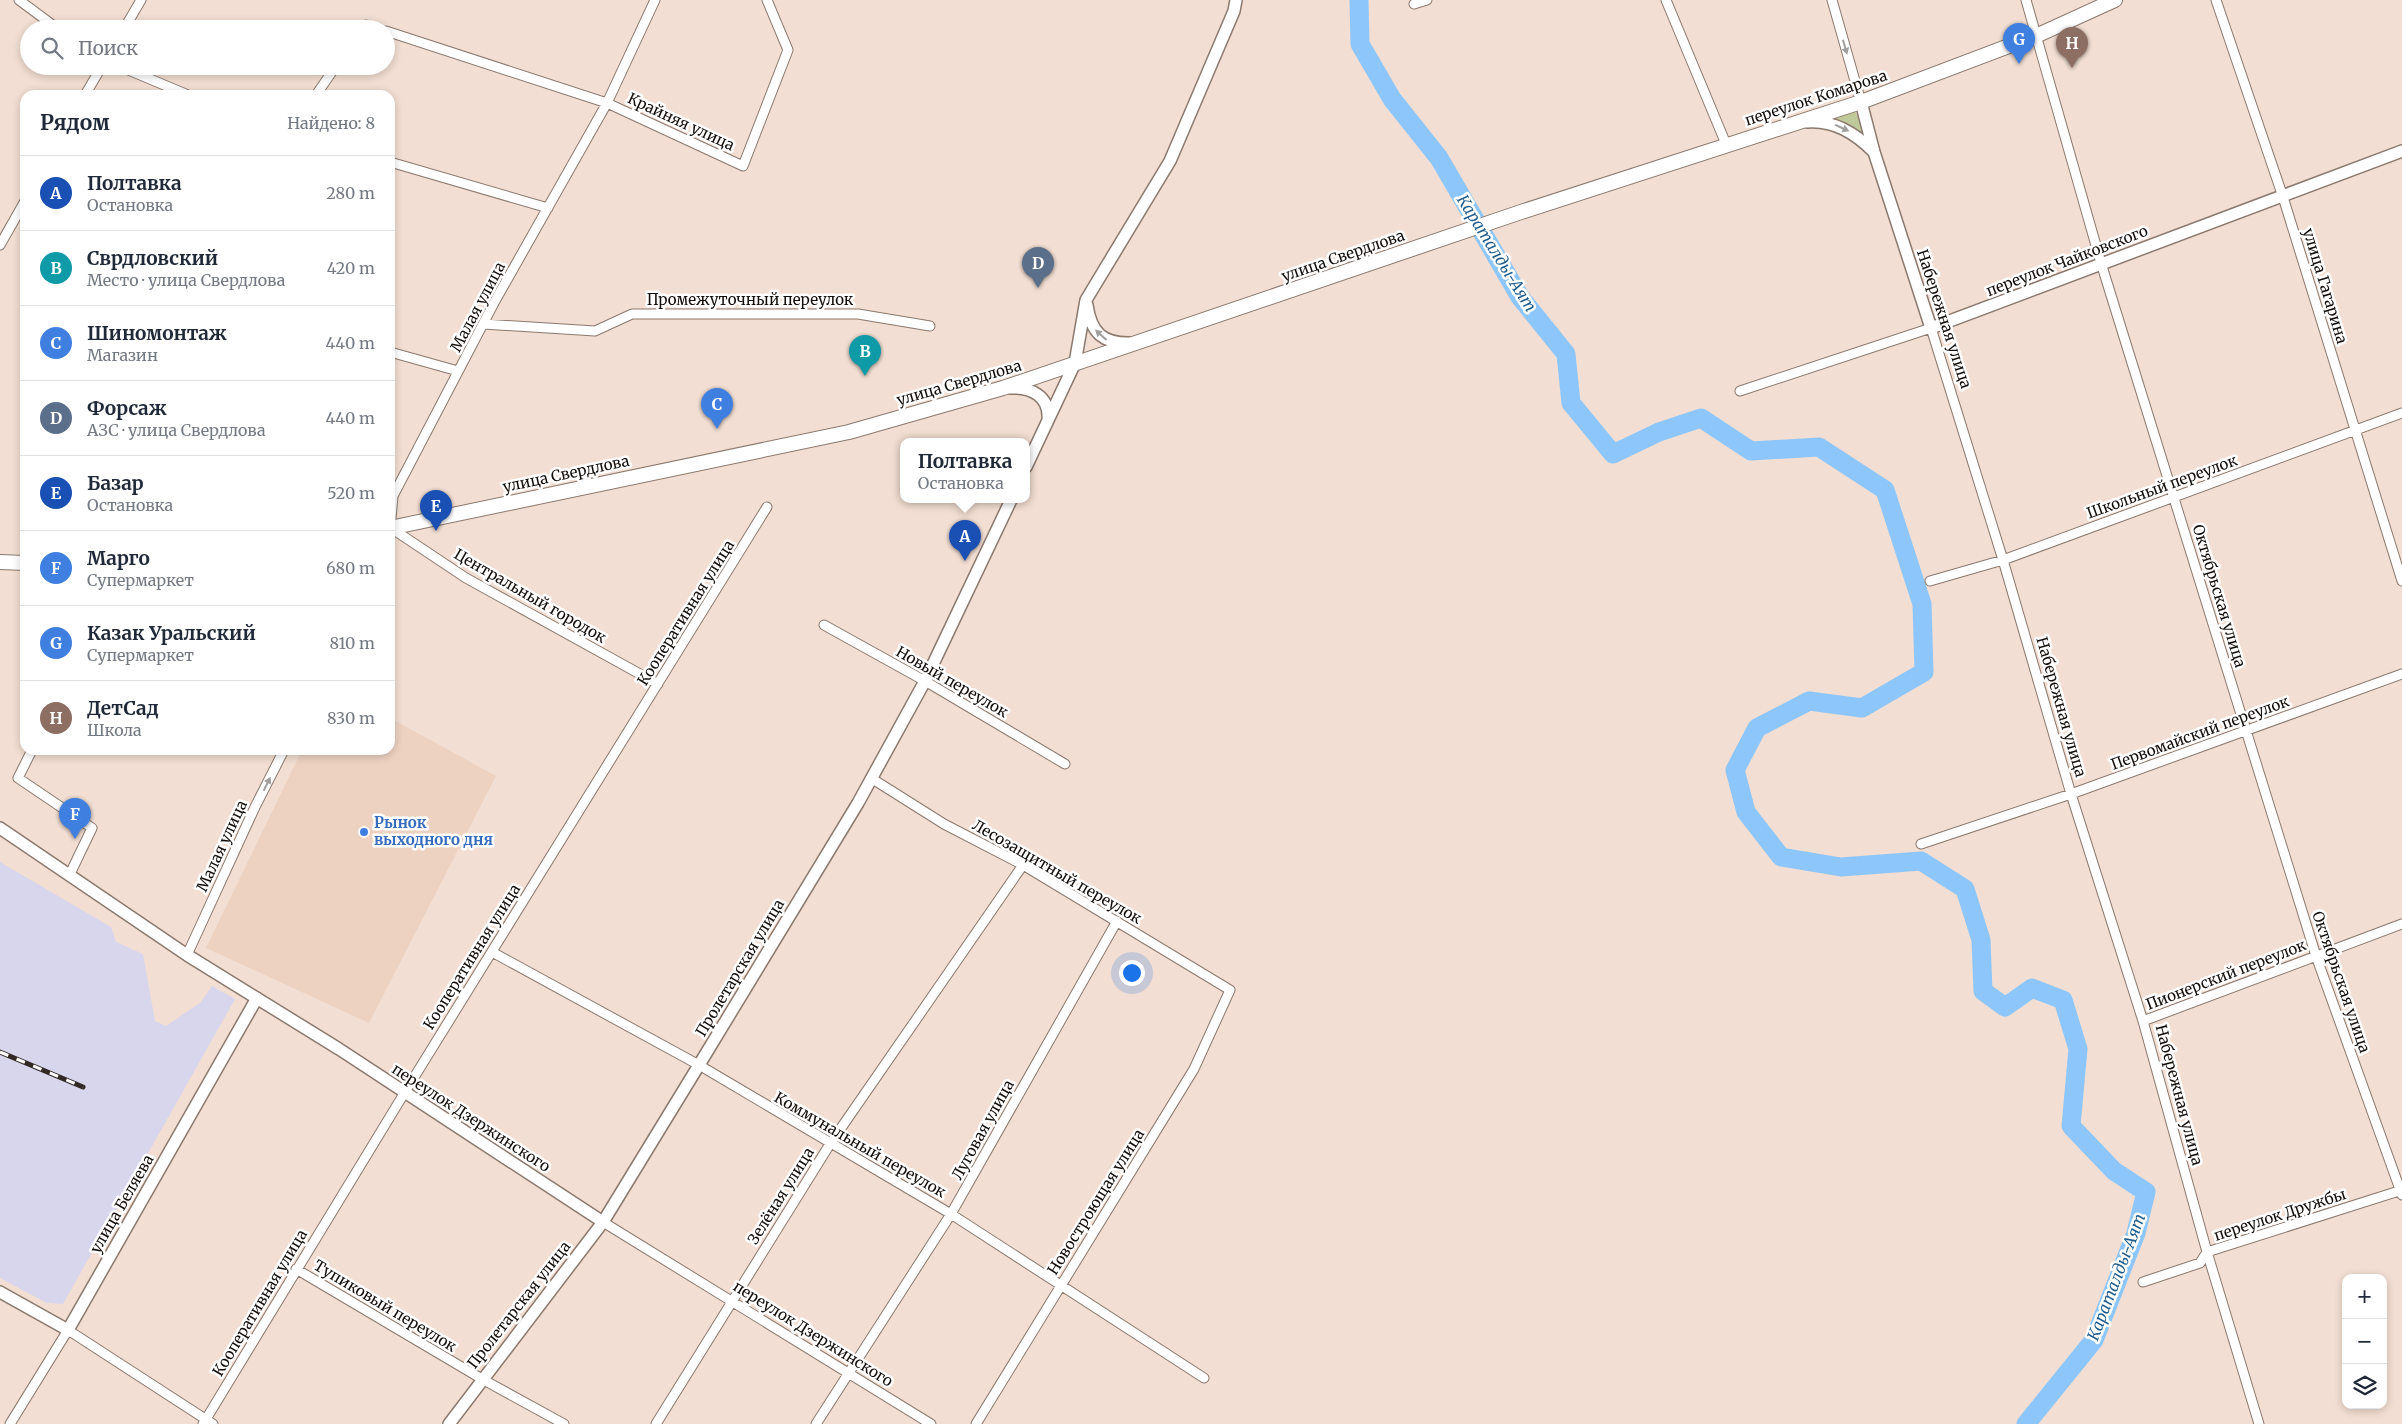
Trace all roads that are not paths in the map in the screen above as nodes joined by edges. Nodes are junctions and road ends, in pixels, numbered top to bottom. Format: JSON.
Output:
{"nodes":[{"id":1,"x":19,"y":0,"type":"edge"},
{"id":2,"x":141,"y":0,"type":"edge"},
{"id":3,"x":655,"y":0,"type":"edge"},
{"id":4,"x":767,"y":0,"type":"edge"},
{"id":5,"x":1236,"y":0,"type":"edge"},
{"id":6,"x":1427,"y":0,"type":"edge"},
{"id":7,"x":1666,"y":0,"type":"edge"},
{"id":8,"x":1832,"y":0,"type":"edge"},
{"id":9,"x":2026,"y":0,"type":"edge"},
{"id":10,"x":2115,"y":0,"type":"edge"},
{"id":11,"x":2216,"y":0,"type":"edge"},
{"id":12,"x":1414,"y":4,"type":"dead end"},
{"id":13,"x":46,"y":20,"type":"edge"},
{"id":14,"x":129,"y":20,"type":"edge"},
{"id":15,"x":395,"y":34,"type":"edge"},
{"id":16,"x":2038,"y":35,"type":"junction"},
{"id":17,"x":97,"y":75,"type":"edge"},
{"id":18,"x":140,"y":75,"type":"edge"},
{"id":19,"x":330,"y":75,"type":"edge"},
{"id":20,"x":88,"y":90,"type":"edge"},
{"id":21,"x":176,"y":90,"type":"edge"},
{"id":22,"x":319,"y":90,"type":"edge"},
{"id":23,"x":1861,"y":102,"type":"junction"},
{"id":24,"x":607,"y":103,"type":"junction"},
{"id":25,"x":1802,"y":122,"type":"junction"},
{"id":26,"x":1726,"y":144,"type":"junction"},
{"id":27,"x":2402,"y":151,"type":"edge"},
{"id":28,"x":1874,"y":152,"type":"junction"},
{"id":29,"x":395,"y":163,"type":"edge"},
{"id":30,"x":2283,"y":197,"type":"junction"},
{"id":31,"x":548,"y":208,"type":"junction"},
{"id":32,"x":20,"y":210,"type":"edge"},
{"id":33,"x":1521,"y":212,"type":"joint"},
{"id":34,"x":0,"y":245,"type":"edge"},
{"id":35,"x":2101,"y":263,"type":"junction"},
{"id":36,"x":1086,"y":300,"type":"junction"},
{"id":37,"x":483,"y":324,"type":"junction"},
{"id":38,"x":930,"y":326,"type":"dead end"},
{"id":39,"x":1931,"y":328,"type":"junction"},
{"id":40,"x":1138,"y":343,"type":"junction"},
{"id":41,"x":395,"y":353,"type":"edge"},
{"id":42,"x":1075,"y":363,"type":"junction"},
{"id":43,"x":458,"y":372,"type":"junction"},
{"id":44,"x":1003,"y":388,"type":"junction"},
{"id":45,"x":1740,"y":391,"type":"dead end"},
{"id":46,"x":2402,"y":413,"type":"edge"},
{"id":47,"x":1048,"y":420,"type":"junction"},
{"id":48,"x":2354,"y":431,"type":"junction"},
{"id":49,"x":1030,"y":458,"type":"edge"},
{"id":50,"x":395,"y":492,"type":"edge"},
{"id":51,"x":2174,"y":497,"type":"junction"},
{"id":52,"x":1010,"y":503,"type":"edge"},
{"id":53,"x":768,"y":507,"type":"dead end"},
{"id":54,"x":395,"y":527,"type":"edge"},
{"id":55,"x":395,"y":531,"type":"edge"},
{"id":56,"x":2003,"y":560,"type":"junction"},
{"id":57,"x":0,"y":562,"type":"edge"},
{"id":58,"x":20,"y":563,"type":"edge"},
{"id":59,"x":1930,"y":581,"type":"dead end"},
{"id":60,"x":2402,"y":581,"type":"edge"},
{"id":61,"x":824,"y":625,"type":"dead end"},
{"id":62,"x":2402,"y":674,"type":"edge"},
{"id":63,"x":925,"y":681,"type":"junction"},
{"id":64,"x":658,"y":684,"type":"junction"},
{"id":65,"x":2247,"y":730,"type":"junction"},
{"id":66,"x":30,"y":755,"type":"edge"},
{"id":67,"x":281,"y":755,"type":"edge"},
{"id":68,"x":1064,"y":764,"type":"dead end"},
{"id":69,"x":872,"y":778,"type":"junction"},
{"id":70,"x":2071,"y":794,"type":"junction"},
{"id":71,"x":0,"y":828,"type":"edge"},
{"id":72,"x":1921,"y":844,"type":"dead end"},
{"id":73,"x":1023,"y":865,"type":"junction"},
{"id":74,"x":69,"y":876,"type":"junction"},
{"id":75,"x":1117,"y":920,"type":"junction"},
{"id":76,"x":2402,"y":924,"type":"edge"},
{"id":77,"x":492,"y":952,"type":"junction"},
{"id":78,"x":187,"y":955,"type":"junction"},
{"id":79,"x":2316,"y":956,"type":"junction"},
{"id":80,"x":1230,"y":990,"type":"joint"},
{"id":81,"x":257,"y":998,"type":"junction"},
{"id":82,"x":2143,"y":1021,"type":"junction"},
{"id":83,"x":699,"y":1065,"type":"junction"},
{"id":84,"x":405,"y":1092,"type":"junction"},
{"id":85,"x":830,"y":1144,"type":"junction"},
{"id":86,"x":2402,"y":1192,"type":"edge"},
{"id":87,"x":951,"y":1214,"type":"junction"},
{"id":88,"x":603,"y":1222,"type":"junction"},
{"id":89,"x":2207,"y":1252,"type":"junction"},
{"id":90,"x":296,"y":1269,"type":"junction"},
{"id":91,"x":2143,"y":1282,"type":"dead end"},
{"id":92,"x":1062,"y":1284,"type":"junction"},
{"id":93,"x":0,"y":1292,"type":"edge"},
{"id":94,"x":732,"y":1302,"type":"junction"},
{"id":95,"x":68,"y":1330,"type":"junction"},
{"id":96,"x":847,"y":1374,"type":"junction"},
{"id":97,"x":1204,"y":1378,"type":"dead end"},
{"id":98,"x":482,"y":1379,"type":"junction"},
{"id":99,"x":207,"y":1422,"type":"edge"},
{"id":100,"x":10,"y":1424,"type":"edge"},
{"id":101,"x":449,"y":1424,"type":"edge"},
{"id":102,"x":564,"y":1424,"type":"edge"},
{"id":103,"x":656,"y":1424,"type":"edge"},
{"id":104,"x":816,"y":1424,"type":"edge"},
{"id":105,"x":931,"y":1424,"type":"edge"},
{"id":106,"x":976,"y":1424,"type":"edge"},
{"id":107,"x":2259,"y":1424,"type":"edge"}],
"edges":[{"from":1,"to":13,"type":"street"},
{"from":2,"to":14,"type":"street"},
{"from":3,"to":24,"type":"street","name":"Малая улица"},
{"from":4,"to":24,"type":"street","name":"Крайняя улица"},
{"from":5,"to":36,"type":"street"},
{"from":6,"to":12,"type":"street"},
{"from":7,"to":26,"type":"street"},
{"from":8,"to":23,"type":"street","name":"Набережная улица","one_way":true},
{"from":9,"to":16,"type":"street","name":"Октябрьская улица"},
{"from":10,"to":16,"type":"main road","name":"переулок Комарова"},
{"from":11,"to":30,"type":"street","name":"улица Гагарина"},
{"from":15,"to":24,"type":"street"},
{"from":16,"to":23,"type":"main road","name":"переулок Комарова"},
{"from":16,"to":35,"type":"street","name":"Октябрьская улица"},
{"from":17,"to":20,"type":"street"},
{"from":18,"to":21,"type":"street"},
{"from":19,"to":22,"type":"street"},
{"from":23,"to":25,"type":"main road","name":"переулок Комарова"},
{"from":23,"to":28,"type":"street","name":"Набережная улица"},
{"from":24,"to":31,"type":"street","name":"Малая улица"},
{"from":25,"to":26,"type":"main road","name":"переулок Комарова"},
{"from":25,"to":28,"type":"street","one_way":true},
{"from":26,"to":33,"type":"main road","name":"переулок Комарова"},
{"from":27,"to":30,"type":"street","name":"переулок Чайковского"},
{"from":28,"to":39,"type":"street","name":"Набережная улица"},
{"from":29,"to":31,"type":"street"},
{"from":30,"to":35,"type":"street","name":"переулок Чайковского"},
{"from":30,"to":48,"type":"street","name":"улица Гагарина"},
{"from":31,"to":37,"type":"street","name":"Малая улица"},
{"from":32,"to":34,"type":"street"},
{"from":33,"to":40,"type":"main road","name":"улица Свердлова"},
{"from":35,"to":39,"type":"street","name":"переулок Чайковского"},
{"from":35,"to":51,"type":"street","name":"Октябрьская улица"},
{"from":40,"to":36,"type":"street","one_way":true},
{"from":36,"to":42,"type":"street"},
{"from":37,"to":38,"type":"street","name":"Промежуточный переулок"},
{"from":37,"to":43,"type":"street","name":"Малая улица"},
{"from":39,"to":45,"type":"street","name":"переулок Чайковского"},
{"from":39,"to":56,"type":"street","name":"Набережная улица"},
{"from":40,"to":42,"type":"main road","name":"улица Свердлова"},
{"from":41,"to":43,"type":"street"},
{"from":42,"to":44,"type":"main road","name":"улица Свердлова"},
{"from":42,"to":47,"type":"street"},
{"from":43,"to":50,"type":"street","name":"Малая улица"},
{"from":44,"to":47,"type":"street"},
{"from":44,"to":54,"type":"main road","name":"улица Свердлова"},
{"from":46,"to":48,"type":"street","name":"Школьный переулок"},
{"from":47,"to":49,"type":"street"},
{"from":48,"to":51,"type":"street","name":"Школьный переулок"},
{"from":48,"to":60,"type":"street","name":"улица Гагарина"},
{"from":51,"to":56,"type":"street","name":"Школьный переулок"},
{"from":51,"to":65,"type":"street","name":"Октябрьская улица"},
{"from":52,"to":63,"type":"street","name":"Пролетарская улица"},
{"from":53,"to":64,"type":"street","name":"Кооперативная улица"},
{"from":55,"to":64,"type":"street","name":"Центральный городок"},
{"from":56,"to":59,"type":"street","name":"Школьный переулок"},
{"from":56,"to":70,"type":"street","name":"Набережная улица"},
{"from":57,"to":58,"type":"main road"},
{"from":61,"to":63,"type":"street","name":"Новый переулок"},
{"from":62,"to":65,"type":"street","name":"Первомайский переулок"},
{"from":63,"to":68,"type":"street","name":"Новый переулок"},
{"from":63,"to":69,"type":"street","name":"Пролетарская улица"},
{"from":64,"to":77,"type":"street","name":"Кооперативная улица"},
{"from":65,"to":70,"type":"street","name":"Первомайский переулок"},
{"from":65,"to":79,"type":"street","name":"Октябрьская улица"},
{"from":66,"to":74,"type":"street"},
{"from":78,"to":67,"type":"street","name":"Малая улица","one_way":true},
{"from":69,"to":73,"type":"street","name":"Лесозащитный переулок"},
{"from":69,"to":83,"type":"street","name":"Пролетарская улица"},
{"from":70,"to":72,"type":"street","name":"Первомайский переулок"},
{"from":70,"to":82,"type":"street","name":"Набережная улица"},
{"from":71,"to":74,"type":"street","name":"переулок Дзержинского"},
{"from":73,"to":75,"type":"street","name":"Лесозащитный переулок"},
{"from":73,"to":85,"type":"street","name":"Зелёная улица"},
{"from":74,"to":78,"type":"street","name":"переулок Дзержинского"},
{"from":75,"to":80,"type":"street","name":"Лесозащитный переулок"},
{"from":75,"to":87,"type":"street","name":"Луговая улица"},
{"from":76,"to":79,"type":"street","name":"Пионерский переулок"},
{"from":77,"to":83,"type":"street","name":"Коммунальный переулок"},
{"from":77,"to":84,"type":"street","name":"Кооперативная улица"},
{"from":78,"to":81,"type":"street","name":"переулок Дзержинского"},
{"from":79,"to":82,"type":"street","name":"Пионерский переулок"},
{"from":79,"to":86,"type":"street","name":"Октябрьская улица"},
{"from":80,"to":92,"type":"street","name":"Новостроющая улица"},
{"from":81,"to":84,"type":"street","name":"переулок Дзержинского"},
{"from":81,"to":95,"type":"street","name":"улица Беляева"},
{"from":82,"to":89,"type":"street","name":"Набережная улица"},
{"from":83,"to":85,"type":"street","name":"Коммунальный переулок"},
{"from":83,"to":88,"type":"street","name":"Пролетарская улица"},
{"from":84,"to":88,"type":"street","name":"переулок Дзержинского"},
{"from":84,"to":90,"type":"street","name":"Кооперативная улица"},
{"from":85,"to":87,"type":"street","name":"Коммунальный переулок"},
{"from":85,"to":94,"type":"street","name":"Зелёная улица"},
{"from":86,"to":89,"type":"street","name":"переулок Дружбы"},
{"from":87,"to":92,"type":"street","name":"Коммунальный переулок"},
{"from":87,"to":96,"type":"street","name":"Луговая улица"},
{"from":88,"to":94,"type":"street","name":"переулок Дзержинского"},
{"from":88,"to":98,"type":"street","name":"Пролетарская улица"},
{"from":89,"to":91,"type":"street","name":"переулок Дружбы"},
{"from":89,"to":107,"type":"street","name":"Набережная улица"},
{"from":90,"to":98,"type":"street","name":"Тупиковый переулок"},
{"from":90,"to":99,"type":"street","name":"Кооперативная улица"},
{"from":92,"to":97,"type":"street","name":"Коммунальный переулок"},
{"from":92,"to":106,"type":"street","name":"Новостроющая улица"},
{"from":93,"to":95,"type":"street"},
{"from":94,"to":96,"type":"street","name":"переулок Дзержинского"},
{"from":94,"to":103,"type":"street","name":"Зелёная улица"},
{"from":95,"to":99,"type":"street"},
{"from":95,"to":100,"type":"street","name":"улица Беляева"},
{"from":96,"to":104,"type":"street","name":"Луговая улица"},
{"from":96,"to":105,"type":"street","name":"переулок Дзержинского"},
{"from":98,"to":101,"type":"street","name":"Пролетарская улица"},
{"from":98,"to":102,"type":"street","name":"Тупиковый переулок"}]}
